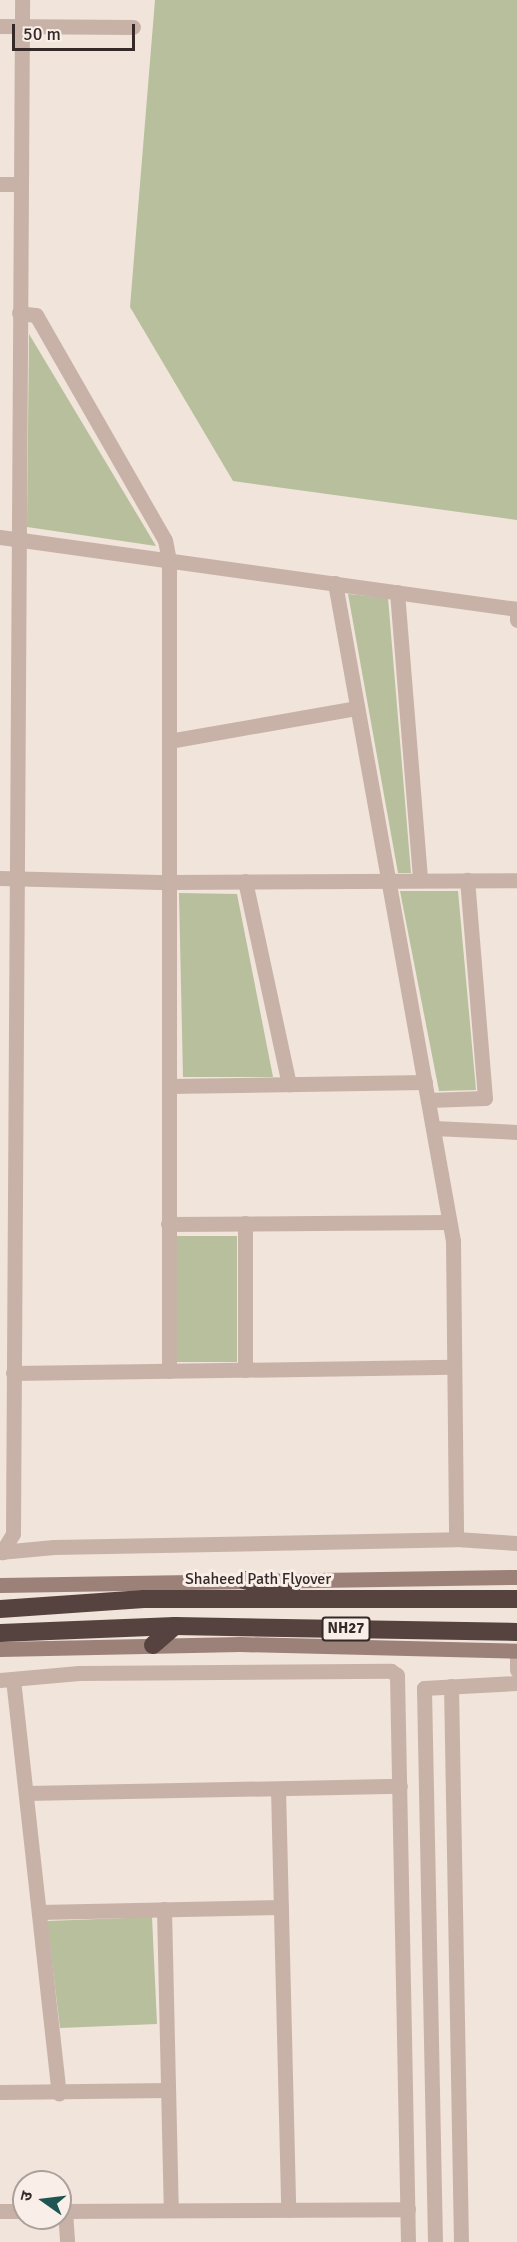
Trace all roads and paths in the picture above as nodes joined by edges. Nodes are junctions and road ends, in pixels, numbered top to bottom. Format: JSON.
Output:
{"nodes":[{"id":1,"x":22,"y":0,"type":"edge"},
{"id":2,"x":0,"y":26,"type":"edge"},
{"id":3,"x":21,"y":26,"type":"junction"},
{"id":4,"x":133,"y":27,"type":"dead end"},
{"id":5,"x":0,"y":184,"type":"edge"},
{"id":6,"x":20,"y":184,"type":"junction"},
{"id":7,"x":19,"y":313,"type":"junction"},
{"id":8,"x":0,"y":537,"type":"edge"},
{"id":9,"x":17,"y":540,"type":"junction"},
{"id":10,"x":169,"y":560,"type":"junction"},
{"id":11,"x":335,"y":583,"type":"junction"},
{"id":12,"x":397,"y":592,"type":"junction"},
{"id":13,"x":517,"y":620,"type":"edge"},
{"id":14,"x":357,"y":708,"type":"junction"},
{"id":15,"x":169,"y":741,"type":"junction"},
{"id":16,"x":7,"y":878,"type":"edge"},
{"id":17,"x":388,"y":880,"type":"junction"},
{"id":18,"x":420,"y":880,"type":"junction"},
{"id":19,"x":467,"y":880,"type":"junction"},
{"id":20,"x":517,"y":880,"type":"edge"},
{"id":21,"x":245,"y":881,"type":"junction"},
{"id":22,"x":169,"y":882,"type":"junction"},
{"id":23,"x":425,"y":1082,"type":"junction"},
{"id":24,"x":289,"y":1084,"type":"junction"},
{"id":25,"x":168,"y":1086,"type":"junction"},
{"id":26,"x":428,"y":1100,"type":"junction"},
{"id":27,"x":7,"y":1121,"type":"edge"},
{"id":28,"x":433,"y":1128,"type":"junction"},
{"id":29,"x":517,"y":1132,"type":"edge"},
{"id":30,"x":449,"y":1222,"type":"junction"},
{"id":31,"x":245,"y":1223,"type":"junction"},
{"id":32,"x":168,"y":1224,"type":"junction"},
{"id":33,"x":454,"y":1367,"type":"junction"},
{"id":34,"x":245,"y":1370,"type":"junction"},
{"id":35,"x":169,"y":1371,"type":"junction"},
{"id":36,"x":13,"y":1373,"type":"junction"},
{"id":37,"x":456,"y":1539,"type":"junction"},
{"id":38,"x":517,"y":1543,"type":"edge"},
{"id":39,"x":1,"y":1551,"type":"edge"},
{"id":40,"x":517,"y":1578,"type":"edge"},
{"id":41,"x":244,"y":1580,"type":"junction"},
{"id":42,"x":0,"y":1585,"type":"edge"},
{"id":43,"x":316,"y":1599,"type":"junction"},
{"id":44,"x":517,"y":1599,"type":"edge"},
{"id":45,"x":0,"y":1609,"type":"edge"},
{"id":46,"x":175,"y":1626,"type":"junction"},
{"id":47,"x":517,"y":1632,"type":"edge"},
{"id":48,"x":0,"y":1634,"type":"edge"},
{"id":49,"x":153,"y":1645,"type":"junction"},
{"id":50,"x":0,"y":1649,"type":"edge"},
{"id":51,"x":517,"y":1651,"type":"edge"},
{"id":52,"x":517,"y":1670,"type":"edge"},
{"id":53,"x":7,"y":1680,"type":"edge"},
{"id":54,"x":517,"y":1683,"type":"edge"},
{"id":55,"x":451,"y":1686,"type":"junction"},
{"id":56,"x":400,"y":1786,"type":"junction"},
{"id":57,"x":278,"y":1789,"type":"junction"},
{"id":58,"x":26,"y":1793,"type":"junction"},
{"id":59,"x":281,"y":1907,"type":"junction"},
{"id":60,"x":164,"y":1909,"type":"junction"},
{"id":61,"x":39,"y":1912,"type":"junction"},
{"id":62,"x":168,"y":2090,"type":"junction"},
{"id":63,"x":0,"y":2092,"type":"edge"},
{"id":64,"x":59,"y":2093,"type":"junction"},
{"id":65,"x":408,"y":2209,"type":"junction"},
{"id":66,"x":171,"y":2210,"type":"junction"},
{"id":67,"x":288,"y":2210,"type":"junction"},
{"id":68,"x":72,"y":2211,"type":"edge"},
{"id":69,"x":408,"y":2242,"type":"edge"},
{"id":70,"x":435,"y":2242,"type":"edge"},
{"id":71,"x":461,"y":2242,"type":"edge"}],
"edges":[{"from":1,"to":3,"type":"street"},
{"from":2,"to":3,"type":"street"},
{"from":3,"to":4,"type":"street"},
{"from":3,"to":6,"type":"street"},
{"from":5,"to":6,"type":"street"},
{"from":6,"to":7,"type":"street"},
{"from":7,"to":9,"type":"street"},
{"from":7,"to":10,"type":"street"},
{"from":8,"to":9,"type":"street"},
{"from":9,"to":10,"type":"street"},
{"from":9,"to":16,"type":"street"},
{"from":10,"to":11,"type":"street"},
{"from":10,"to":15,"type":"street"},
{"from":11,"to":12,"type":"street"},
{"from":11,"to":14,"type":"street"},
{"from":12,"to":13,"type":"street"},
{"from":12,"to":18,"type":"street"},
{"from":14,"to":15,"type":"street"},
{"from":14,"to":17,"type":"street"},
{"from":15,"to":22,"type":"street"},
{"from":16,"to":22,"type":"street"},
{"from":16,"to":27,"type":"street"},
{"from":17,"to":18,"type":"street"},
{"from":17,"to":21,"type":"street"},
{"from":17,"to":23,"type":"street"},
{"from":18,"to":19,"type":"street"},
{"from":19,"to":20,"type":"street"},
{"from":19,"to":26,"type":"street"},
{"from":21,"to":22,"type":"street"},
{"from":21,"to":24,"type":"street"},
{"from":22,"to":25,"type":"street"},
{"from":23,"to":24,"type":"street"},
{"from":23,"to":26,"type":"street"},
{"from":24,"to":25,"type":"street"},
{"from":25,"to":32,"type":"street"},
{"from":26,"to":28,"type":"street"},
{"from":27,"to":36,"type":"street"},
{"from":28,"to":29,"type":"street"},
{"from":28,"to":30,"type":"street"},
{"from":30,"to":31,"type":"street"},
{"from":30,"to":33,"type":"street"},
{"from":31,"to":32,"type":"street"},
{"from":31,"to":34,"type":"street"},
{"from":32,"to":35,"type":"street"},
{"from":33,"to":34,"type":"street"},
{"from":33,"to":37,"type":"street"},
{"from":34,"to":35,"type":"street"},
{"from":35,"to":36,"type":"street"},
{"from":36,"to":39,"type":"street"},
{"from":37,"to":38,"type":"street"},
{"from":37,"to":39,"type":"street"},
{"from":40,"to":41,"type":"street","name":"Shaheed Path Flyover"},
{"from":41,"to":42,"type":"street","name":"Shaheed Path Flyover"},
{"from":41,"to":43,"type":"highway"},
{"from":43,"to":44,"type":"highway","name":"Shaheed Path Flyover","number":"NH27"},
{"from":43,"to":45,"type":"highway","name":"Shaheed Path Flyover","number":"NH27"},
{"from":46,"to":47,"type":"highway","number":"NH27"},
{"from":46,"to":48,"type":"highway","number":"NH27"},
{"from":46,"to":49,"type":"highway"},
{"from":49,"to":50,"type":"street"},
{"from":49,"to":51,"type":"street"},
{"from":51,"to":52,"type":"street"},
{"from":53,"to":56,"type":"street"},
{"from":53,"to":58,"type":"street"},
{"from":54,"to":55,"type":"street"},
{"from":55,"to":70,"type":"street"},
{"from":55,"to":71,"type":"street"},
{"from":56,"to":57,"type":"street"},
{"from":56,"to":65,"type":"street"},
{"from":57,"to":58,"type":"street"},
{"from":57,"to":59,"type":"street"},
{"from":58,"to":61,"type":"street"},
{"from":59,"to":60,"type":"street"},
{"from":59,"to":67,"type":"street"},
{"from":60,"to":61,"type":"street"},
{"from":60,"to":62,"type":"street"},
{"from":61,"to":64,"type":"street"},
{"from":62,"to":64,"type":"street"},
{"from":62,"to":66,"type":"street"},
{"from":63,"to":64,"type":"street"},
{"from":65,"to":67,"type":"street"},
{"from":65,"to":69,"type":"street"},
{"from":66,"to":67,"type":"street"},
{"from":66,"to":68,"type":"street"}]}
